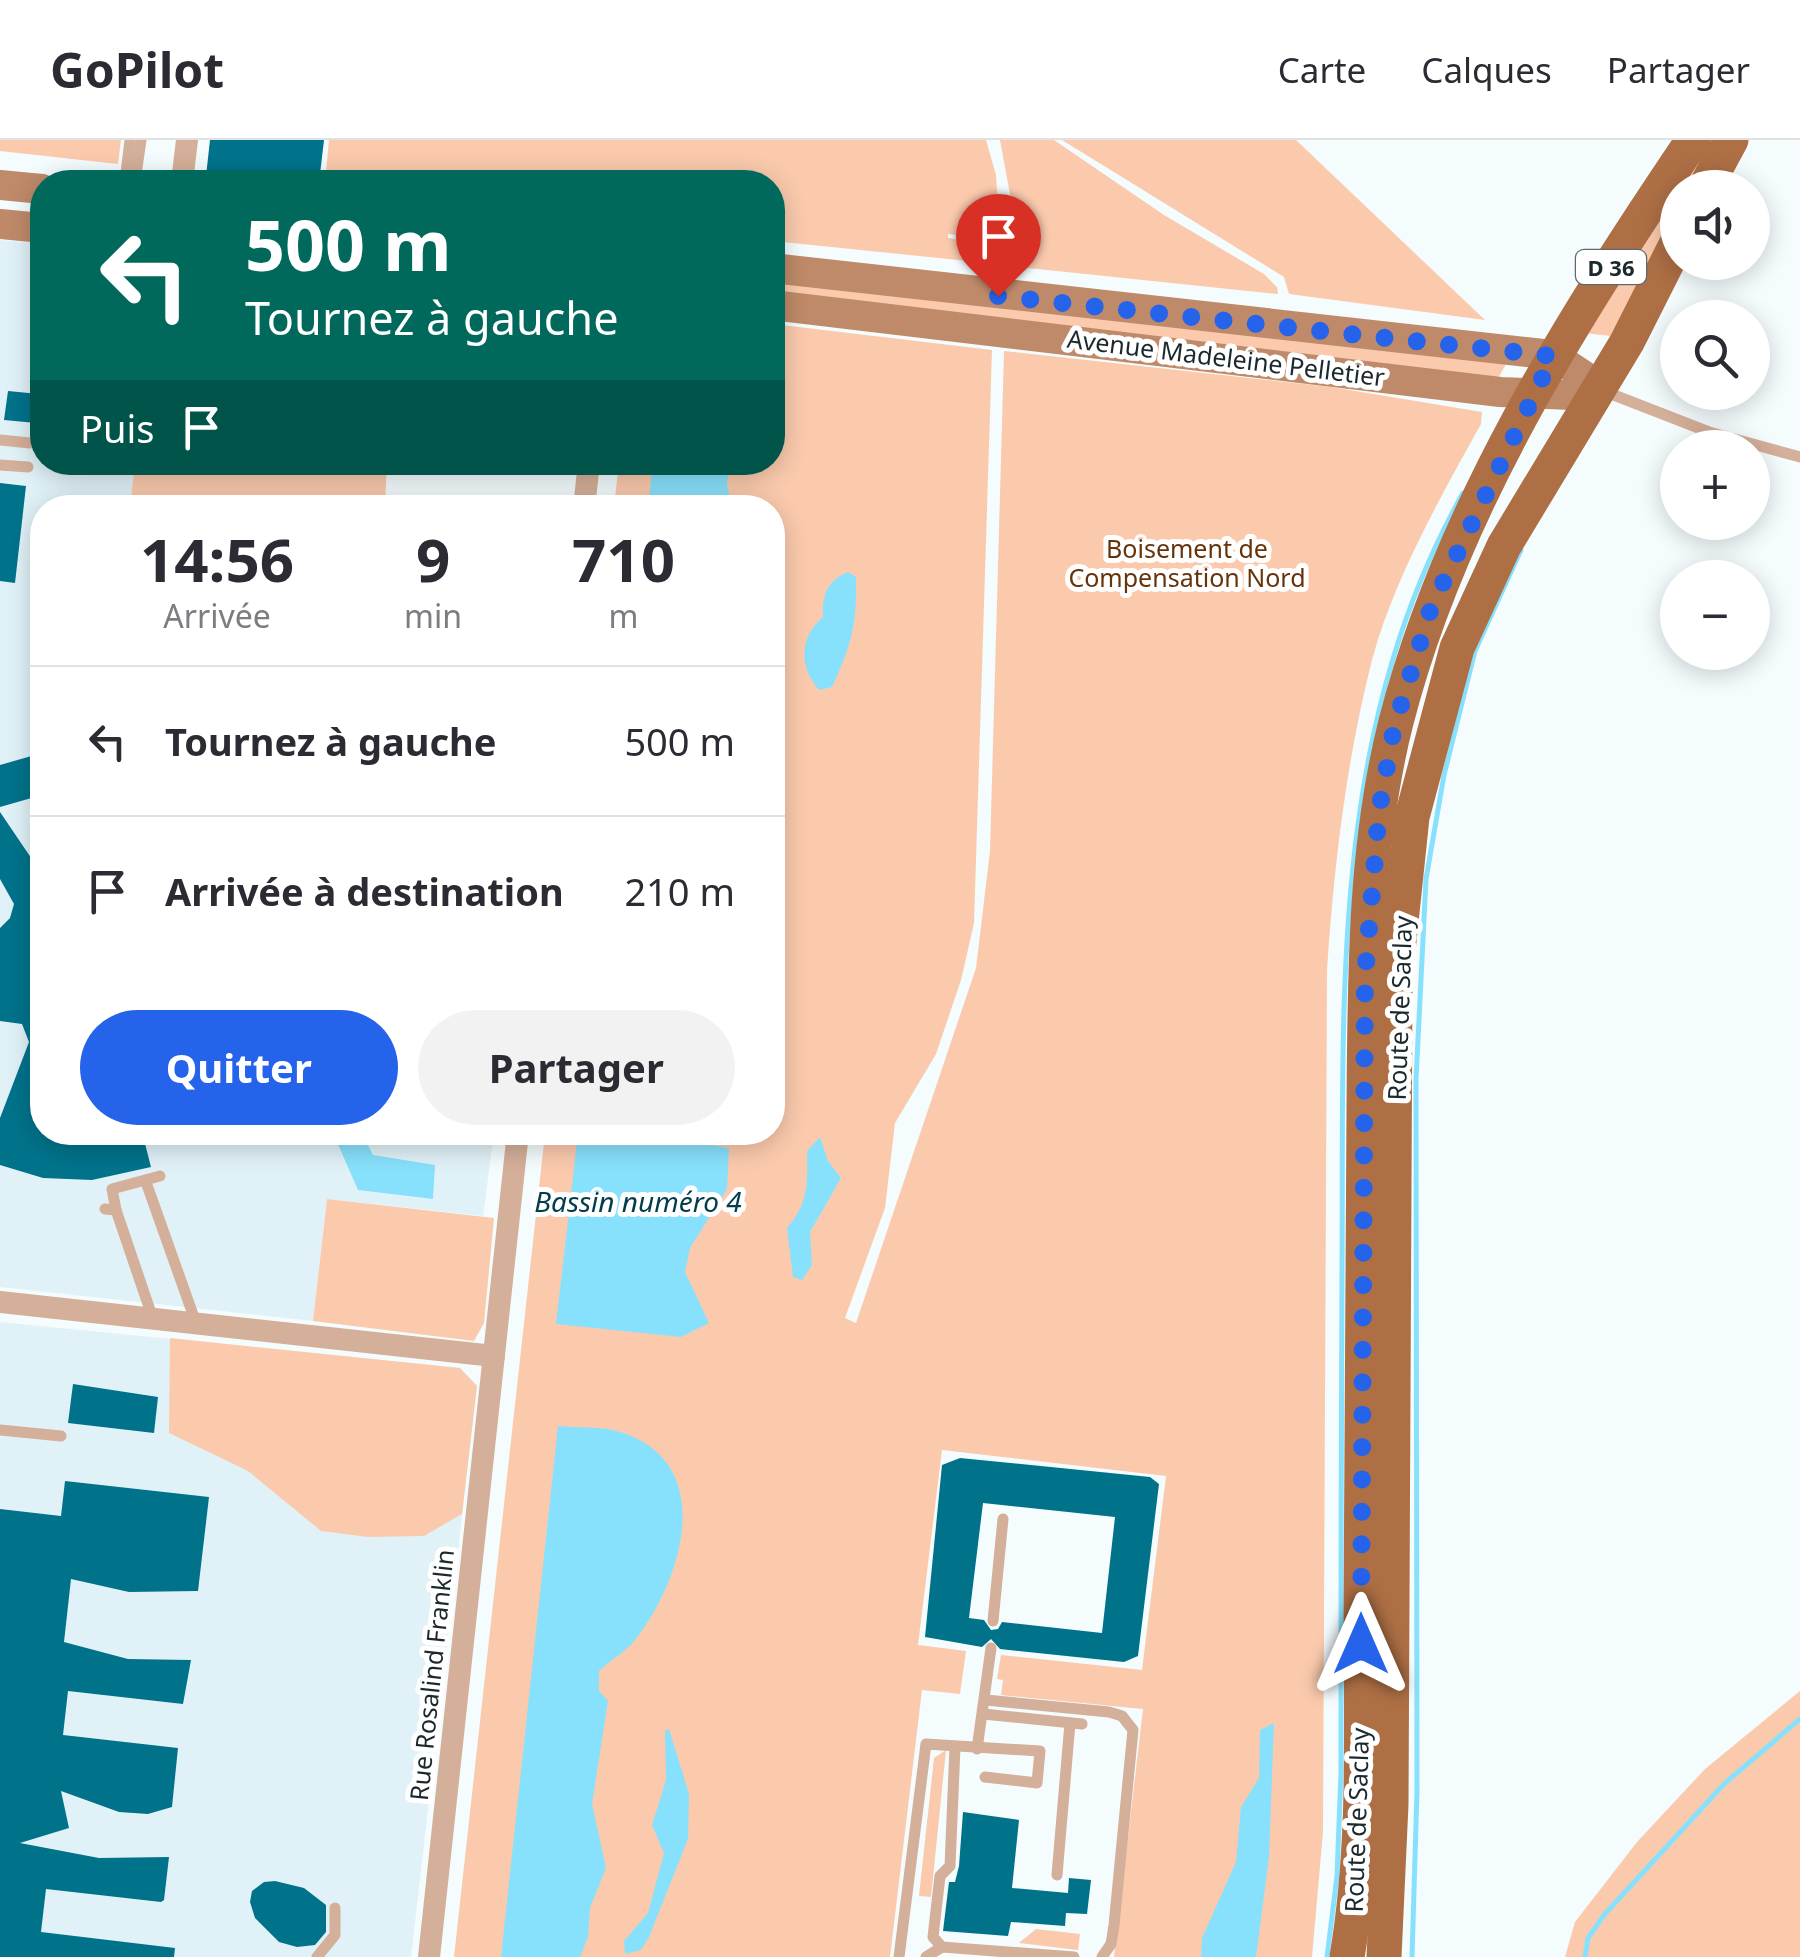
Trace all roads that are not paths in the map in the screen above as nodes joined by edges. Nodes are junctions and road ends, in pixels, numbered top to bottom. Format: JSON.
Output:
{"nodes":[{"id":1,"x":130,"y":140,"type":"edge"},
{"id":2,"x":141,"y":140,"type":"edge"},
{"id":3,"x":188,"y":140,"type":"edge"},
{"id":4,"x":1693,"y":140,"type":"edge"},
{"id":5,"x":1731,"y":140,"type":"edge"},
{"id":6,"x":126,"y":170,"type":"edge"},
{"id":7,"x":137,"y":170,"type":"edge"},
{"id":8,"x":184,"y":170,"type":"edge"},
{"id":9,"x":1715,"y":170,"type":"edge"},
{"id":10,"x":0,"y":185,"type":"edge"},
{"id":11,"x":30,"y":188,"type":"edge"},
{"id":12,"x":0,"y":224,"type":"edge"},
{"id":13,"x":30,"y":227,"type":"edge"},
{"id":14,"x":785,"y":269,"type":"edge"},
{"id":15,"x":1660,"y":275,"type":"edge"},
{"id":16,"x":785,"y":307,"type":"edge"},
{"id":17,"x":1553,"y":356,"type":"junction"},
{"id":18,"x":1598,"y":391,"type":"junction"},
{"id":19,"x":1516,"y":393,"type":"junction"},
{"id":20,"x":0,"y":440,"type":"edge"},
{"id":21,"x":30,"y":443,"type":"dead end"},
{"id":22,"x":1800,"y":457,"type":"edge"},
{"id":23,"x":0,"y":465,"type":"edge"},
{"id":24,"x":28,"y":468,"type":"dead end"},
{"id":25,"x":517,"y":1145,"type":"edge"},
{"id":26,"x":160,"y":1176,"type":"dead end"},
{"id":27,"x":147,"y":1185,"type":"dead end"},
{"id":28,"x":0,"y":1302,"type":"edge"},
{"id":29,"x":153,"y":1319,"type":"junction"},
{"id":30,"x":196,"y":1323,"type":"junction"},
{"id":31,"x":494,"y":1356,"type":"junction"},
{"id":32,"x":0,"y":1430,"type":"edge"},
{"id":33,"x":61,"y":1436,"type":"dead end"},
{"id":34,"x":1003,"y":1519,"type":"dead end"},
{"id":35,"x":993,"y":1621,"type":"dead end"},
{"id":36,"x":991,"y":1648,"type":"dead end"},
{"id":37,"x":986,"y":1700,"type":"junction"},
{"id":38,"x":983,"y":1714,"type":"junction"},
{"id":39,"x":956,"y":1747,"type":"junction"},
{"id":40,"x":977,"y":1749,"type":"junction"},
{"id":41,"x":984,"y":1777,"type":"dead end"},
{"id":42,"x":1057,"y":1875,"type":"dead end"},
{"id":43,"x":335,"y":1908,"type":"dead end"},
{"id":44,"x":942,"y":1947,"type":"junction"},
{"id":45,"x":316,"y":1957,"type":"edge"},
{"id":46,"x":428,"y":1957,"type":"edge"},
{"id":47,"x":899,"y":1957,"type":"edge"},
{"id":48,"x":926,"y":1957,"type":"edge"},
{"id":49,"x":1074,"y":1957,"type":"edge"},
{"id":50,"x":1102,"y":1957,"type":"edge"},
{"id":51,"x":1347,"y":1957,"type":"edge"},
{"id":52,"x":1384,"y":1957,"type":"edge"}],
"edges":[{"from":1,"to":6,"type":"lane"},
{"from":2,"to":7,"type":"lane"},
{"from":3,"to":8,"type":"street"},
{"from":4,"to":17,"type":"main road","name":"Route de Saclay","number":"D 36"},
{"from":5,"to":9,"type":"main road"},
{"from":10,"to":11,"type":"street"},
{"from":12,"to":13,"type":"street"},
{"from":14,"to":17,"type":"street","name":"Avenue Madeleine Pelletier"},
{"from":15,"to":18,"type":"main road","name":"Route de Saclay","number":"D 36"},
{"from":16,"to":19,"type":"street","name":"Avenue Madeleine Pelletier"},
{"from":17,"to":18,"type":"street","name":"Avenue Madeleine Pelletier"},
{"from":17,"to":19,"type":"main road","name":"Route de Saclay","number":"D 36"},
{"from":18,"to":19,"type":"street","name":"Avenue Madeleine Pelletier"},
{"from":18,"to":22,"type":"lane"},
{"from":18,"to":52,"type":"main road","name":"Route de Saclay","number":"D 36"},
{"from":19,"to":51,"type":"main road","name":"Route de Saclay","number":"D 36"},
{"from":20,"to":21,"type":"lane"},
{"from":23,"to":24,"type":"lane"},
{"from":25,"to":31,"type":"street","name":"Rue Rosalind Franklin"},
{"from":26,"to":29,"type":"lane"},
{"from":27,"to":30,"type":"lane"},
{"from":28,"to":29,"type":"street"},
{"from":29,"to":30,"type":"street"},
{"from":30,"to":31,"type":"street"},
{"from":31,"to":46,"type":"street","name":"Rue Rosalind Franklin"},
{"from":32,"to":33,"type":"lane"},
{"from":34,"to":35,"type":"lane"},
{"from":36,"to":37,"type":"lane"},
{"from":37,"to":38,"type":"lane"},
{"from":37,"to":50,"type":"lane"},
{"from":38,"to":40,"type":"lane"},
{"from":38,"to":42,"type":"lane"},
{"from":39,"to":40,"type":"lane"},
{"from":39,"to":44,"type":"lane"},
{"from":39,"to":47,"type":"lane"},
{"from":40,"to":41,"type":"lane"},
{"from":43,"to":45,"type":"lane"},
{"from":44,"to":48,"type":"lane"},
{"from":44,"to":49,"type":"lane"}]}
